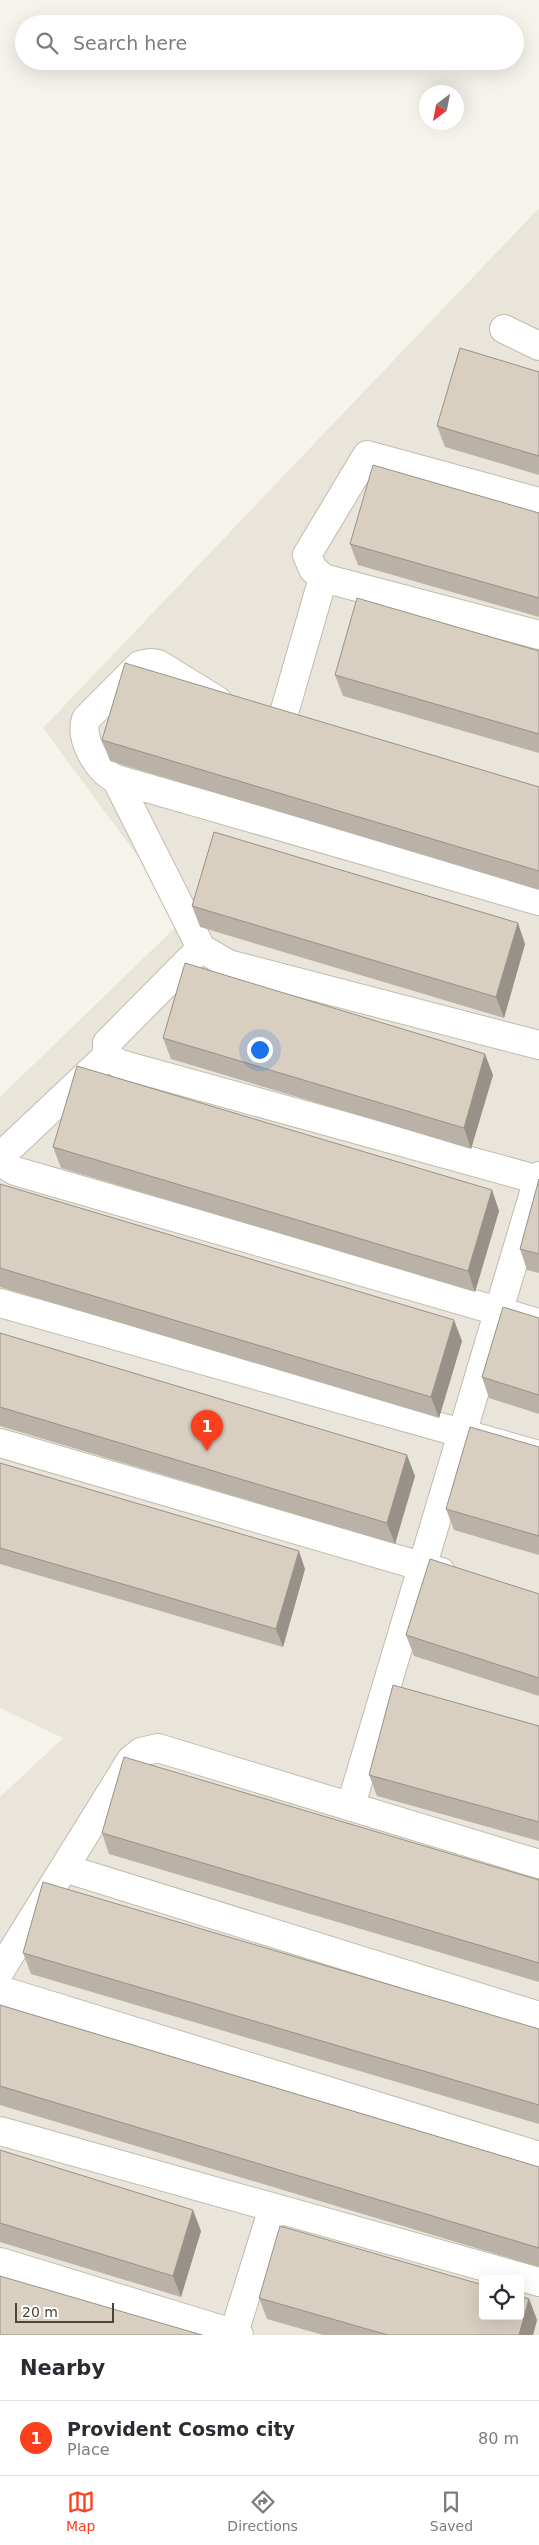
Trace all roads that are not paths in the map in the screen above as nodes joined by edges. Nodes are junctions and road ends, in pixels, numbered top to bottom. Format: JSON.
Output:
{"nodes":[{"id":1,"x":504,"y":329,"type":"dead end"},
{"id":2,"x":539,"y":346,"type":"edge"},
{"id":3,"x":539,"y":502,"type":"edge"},
{"id":4,"x":323,"y":578,"type":"junction"},
{"id":5,"x":539,"y":635,"type":"edge"},
{"id":6,"x":260,"y":714,"type":"junction"},
{"id":7,"x":311,"y":728,"type":"edge"},
{"id":8,"x":116,"y":779,"type":"junction"},
{"id":9,"x":539,"y":901,"type":"edge"},
{"id":10,"x":201,"y":948,"type":"junction"},
{"id":11,"x":539,"y":1045,"type":"edge"},
{"id":12,"x":107,"y":1056,"type":"junction"},
{"id":13,"x":3,"y":1167,"type":"edge"},
{"id":14,"x":539,"y":1178,"type":"edge"},
{"id":15,"x":0,"y":1303,"type":"edge"},
{"id":16,"x":499,"y":1312,"type":"junction"},
{"id":17,"x":539,"y":1324,"type":"edge"},
{"id":18,"x":462,"y":1434,"type":"junction"},
{"id":19,"x":0,"y":1443,"type":"edge"},
{"id":20,"x":539,"y":1455,"type":"edge"},
{"id":21,"x":422,"y":1567,"type":"junction"},
{"id":22,"x":467,"y":1579,"type":"edge"},
{"id":23,"x":384,"y":1690,"type":"junction"},
{"id":24,"x":411,"y":1698,"type":"edge"},
{"id":25,"x":351,"y":1805,"type":"junction"},
{"id":26,"x":539,"y":1864,"type":"edge"},
{"id":27,"x":64,"y":1868,"type":"junction"},
{"id":28,"x":0,"y":1971,"type":"edge"},
{"id":29,"x":0,"y":1990,"type":"edge"},
{"id":30,"x":539,"y":2016,"type":"edge"},
{"id":31,"x":0,"y":2131,"type":"edge"},
{"id":32,"x":539,"y":2156,"type":"edge"},
{"id":33,"x":273,"y":2208,"type":"junction"},
{"id":34,"x":0,"y":2262,"type":"edge"},
{"id":35,"x":539,"y":2282,"type":"edge"},
{"id":36,"x":236,"y":2334,"type":"edge"}],
"edges":[{"from":1,"to":2,"type":"street"},
{"from":3,"to":4,"type":"street"},
{"from":4,"to":5,"type":"street"},
{"from":4,"to":6,"type":"street"},
{"from":6,"to":7,"type":"street"},
{"from":6,"to":8,"type":"street"},
{"from":8,"to":9,"type":"street"},
{"from":8,"to":10,"type":"street"},
{"from":10,"to":11,"type":"street"},
{"from":10,"to":12,"type":"street"},
{"from":12,"to":13,"type":"street"},
{"from":12,"to":14,"type":"street"},
{"from":13,"to":16,"type":"street"},
{"from":14,"to":16,"type":"street"},
{"from":15,"to":18,"type":"street"},
{"from":16,"to":17,"type":"street"},
{"from":16,"to":18,"type":"street"},
{"from":18,"to":20,"type":"street"},
{"from":18,"to":21,"type":"street"},
{"from":19,"to":21,"type":"street"},
{"from":21,"to":22,"type":"street"},
{"from":21,"to":23,"type":"street"},
{"from":23,"to":24,"type":"street"},
{"from":23,"to":25,"type":"street"},
{"from":25,"to":26,"type":"street"},
{"from":25,"to":27,"type":"street"},
{"from":27,"to":28,"type":"street"},
{"from":27,"to":30,"type":"street"},
{"from":29,"to":32,"type":"street"},
{"from":31,"to":33,"type":"street"},
{"from":33,"to":35,"type":"street"},
{"from":33,"to":36,"type":"street"},
{"from":34,"to":36,"type":"street"}]}
